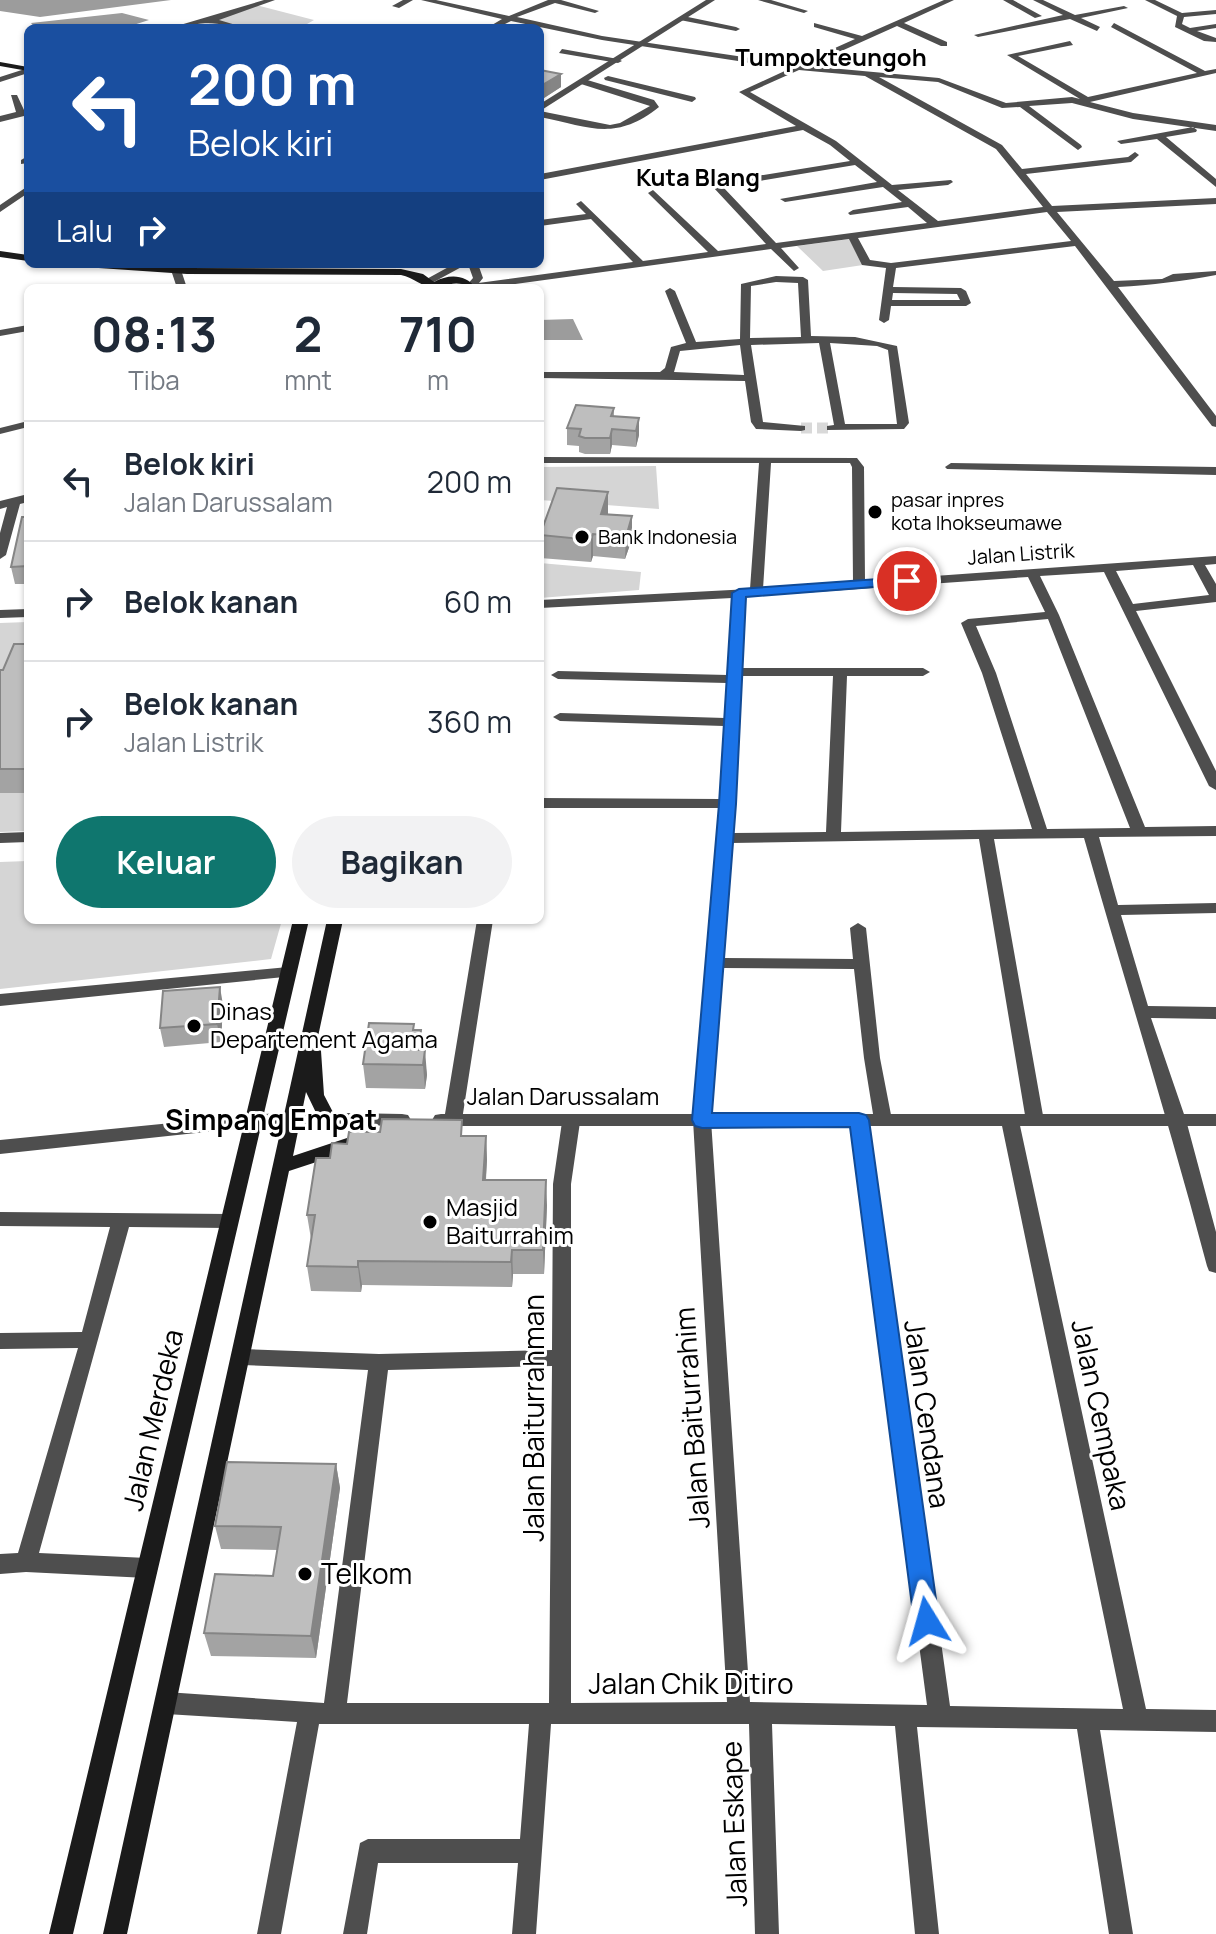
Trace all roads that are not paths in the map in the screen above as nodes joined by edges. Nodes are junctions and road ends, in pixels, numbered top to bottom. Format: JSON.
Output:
{"nodes":[{"id":1,"x":271,"y":0,"type":"edge"},
{"id":2,"x":409,"y":0,"type":"edge"},
{"id":3,"x":425,"y":0,"type":"edge"},
{"id":4,"x":554,"y":0,"type":"edge"},
{"id":5,"x":711,"y":0,"type":"edge"},
{"id":6,"x":762,"y":0,"type":"edge"},
{"id":7,"x":948,"y":0,"type":"edge"},
{"id":8,"x":1007,"y":0,"type":"edge"},
{"id":9,"x":1037,"y":0,"type":"edge"},
{"id":10,"x":1149,"y":0,"type":"edge"},
{"id":11,"x":396,"y":6,"type":"dead end"},
{"id":12,"x":1124,"y":8,"type":"dead end"},
{"id":13,"x":595,"y":11,"type":"dead end"},
{"id":14,"x":804,"y":11,"type":"dead end"},
{"id":15,"x":1216,"y":12,"type":"edge"},
{"id":16,"x":1181,"y":15,"type":"junction"},
{"id":17,"x":1038,"y":16,"type":"dead end"},
{"id":18,"x":1073,"y":17,"type":"junction"},
{"id":19,"x":683,"y":18,"type":"junction"},
{"id":20,"x":505,"y":19,"type":"junction"},
{"id":21,"x":211,"y":20,"type":"junction"},
{"id":22,"x":896,"y":23,"type":"junction"},
{"id":23,"x":192,"y":24,"type":"edge"},
{"id":24,"x":226,"y":24,"type":"edge"},
{"id":25,"x":497,"y":24,"type":"edge"},
{"id":26,"x":532,"y":24,"type":"edge"},
{"id":27,"x":817,"y":25,"type":"dead end"},
{"id":28,"x":1114,"y":25,"type":"dead end"},
{"id":29,"x":544,"y":26,"type":"edge"},
{"id":30,"x":1216,"y":26,"type":"edge"},
{"id":31,"x":736,"y":29,"type":"dead end"},
{"id":32,"x":1097,"y":29,"type":"dead end"},
{"id":33,"x":1187,"y":30,"type":"junction"},
{"id":34,"x":978,"y":35,"type":"dead end"},
{"id":35,"x":862,"y":39,"type":"junction"},
{"id":36,"x":1216,"y":40,"type":"edge"},
{"id":37,"x":1070,"y":43,"type":"dead end"},
{"id":38,"x":642,"y":44,"type":"junction"},
{"id":39,"x":944,"y":44,"type":"dead end"},
{"id":40,"x":562,"y":51,"type":"dead end"},
{"id":41,"x":618,"y":61,"type":"junction"},
{"id":42,"x":0,"y":64,"type":"edge"},
{"id":43,"x":794,"y":67,"type":"junction"},
{"id":44,"x":24,"y":69,"type":"edge"},
{"id":45,"x":24,"y":71,"type":"edge"},
{"id":46,"x":1216,"y":71,"type":"edge"},
{"id":47,"x":1203,"y":73,"type":"junction"},
{"id":48,"x":867,"y":74,"type":"junction"},
{"id":49,"x":595,"y":75,"type":"junction"},
{"id":50,"x":0,"y":80,"type":"edge"},
{"id":51,"x":584,"y":82,"type":"junction"},
{"id":52,"x":14,"y":97,"type":"dead end"},
{"id":53,"x":692,"y":99,"type":"dead end"},
{"id":54,"x":1083,"y":101,"type":"junction"},
{"id":55,"x":544,"y":105,"type":"edge"},
{"id":56,"x":1022,"y":105,"type":"junction"},
{"id":57,"x":544,"y":107,"type":"edge"},
{"id":58,"x":24,"y":112,"type":"edge"},
{"id":59,"x":0,"y":119,"type":"edge"},
{"id":60,"x":1202,"y":126,"type":"junction"},
{"id":61,"x":803,"y":127,"type":"junction"},
{"id":62,"x":1216,"y":128,"type":"edge"},
{"id":63,"x":1159,"y":136,"type":"junction"},
{"id":64,"x":1121,"y":141,"type":"dead end"},
{"id":65,"x":1078,"y":147,"type":"dead end"},
{"id":66,"x":1135,"y":155,"type":"dead end"},
{"id":67,"x":858,"y":162,"type":"junction"},
{"id":68,"x":1019,"y":172,"type":"junction"},
{"id":69,"x":544,"y":176,"type":"edge"},
{"id":70,"x":948,"y":182,"type":"dead end"},
{"id":71,"x":1216,"y":184,"type":"edge"},
{"id":72,"x":887,"y":186,"type":"junction"},
{"id":73,"x":24,"y":192,"type":"edge"},
{"id":74,"x":653,"y":193,"type":"dead end"},
{"id":75,"x":785,"y":199,"type":"dead end"},
{"id":76,"x":1216,"y":201,"type":"edge"},
{"id":77,"x":581,"y":204,"type":"dead end"},
{"id":78,"x":909,"y":204,"type":"junction"},
{"id":79,"x":0,"y":209,"type":"edge"},
{"id":80,"x":1050,"y":209,"type":"junction"},
{"id":81,"x":853,"y":213,"type":"dead end"},
{"id":82,"x":593,"y":216,"type":"junction"},
{"id":83,"x":544,"y":222,"type":"edge"},
{"id":84,"x":935,"y":224,"type":"junction"},
{"id":85,"x":852,"y":235,"type":"junction"},
{"id":86,"x":1078,"y":243,"type":"junction"},
{"id":87,"x":772,"y":246,"type":"junction"},
{"id":88,"x":0,"y":254,"type":"edge"},
{"id":89,"x":716,"y":254,"type":"junction"},
{"id":90,"x":24,"y":257,"type":"edge"},
{"id":91,"x":640,"y":264,"type":"junction"},
{"id":92,"x":891,"y":266,"type":"junction"},
{"id":93,"x":214,"y":268,"type":"edge"},
{"id":94,"x":424,"y":268,"type":"dead end"},
{"id":95,"x":452,"y":268,"type":"edge"},
{"id":96,"x":456,"y":268,"type":"edge"},
{"id":97,"x":794,"y":268,"type":"dead end"},
{"id":98,"x":408,"y":273,"type":"junction"},
{"id":99,"x":1213,"y":273,"type":"dead end"},
{"id":100,"x":430,"y":284,"type":"edge"},
{"id":101,"x":433,"y":284,"type":"edge"},
{"id":102,"x":434,"y":284,"type":"edge"},
{"id":103,"x":461,"y":284,"type":"edge"},
{"id":104,"x":468,"y":284,"type":"edge"},
{"id":105,"x":485,"y":284,"type":"edge"},
{"id":106,"x":1111,"y":284,"type":"junction"},
{"id":107,"x":886,"y":290,"type":"junction"},
{"id":108,"x":670,"y":291,"type":"dead end"},
{"id":109,"x":885,"y":303,"type":"junction"},
{"id":110,"x":884,"y":320,"type":"dead end"},
{"id":111,"x":24,"y":329,"type":"edge"},
{"id":112,"x":0,"y":333,"type":"edge"},
{"id":113,"x":806,"y":341,"type":"junction"},
{"id":114,"x":824,"y":341,"type":"junction"},
{"id":115,"x":745,"y":342,"type":"junction"},
{"id":116,"x":692,"y":345,"type":"junction"},
{"id":117,"x":544,"y":375,"type":"edge"},
{"id":118,"x":662,"y":375,"type":"junction"},
{"id":119,"x":750,"y":378,"type":"junction"},
{"id":120,"x":1216,"y":424,"type":"edge"},
{"id":121,"x":24,"y":425,"type":"edge"},
{"id":122,"x":801,"y":428,"type":"tunnel mouth"},
{"id":123,"x":0,"y":431,"type":"edge"},
{"id":124,"x":544,"y":460,"type":"edge"},
{"id":125,"x":765,"y":460,"type":"junction"},
{"id":126,"x":951,"y":467,"type":"dead end"},
{"id":127,"x":1216,"y":471,"type":"edge"},
{"id":128,"x":18,"y":503,"type":"edge"},
{"id":129,"x":0,"y":505,"type":"edge"},
{"id":130,"x":0,"y":555,"type":"edge"},
{"id":131,"x":1216,"y":560,"type":"edge"},
{"id":132,"x":1197,"y":561,"type":"junction"},
{"id":133,"x":1109,"y":569,"type":"junction"},
{"id":134,"x":1032,"y":573,"type":"junction"},
{"id":135,"x":859,"y":584,"type":"junction"},
{"id":136,"x":747,"y":593,"type":"junction"},
{"id":137,"x":1216,"y":597,"type":"edge"},
{"id":138,"x":544,"y":604,"type":"edge"},
{"id":139,"x":0,"y":605,"type":"edge"},
{"id":140,"x":24,"y":605,"type":"edge"},
{"id":141,"x":1131,"y":608,"type":"junction"},
{"id":142,"x":24,"y":613,"type":"edge"},
{"id":143,"x":0,"y":614,"type":"edge"},
{"id":144,"x":1053,"y":615,"type":"junction"},
{"id":145,"x":923,"y":672,"type":"dead end"},
{"id":146,"x":840,"y":674,"type":"junction"},
{"id":147,"x":558,"y":675,"type":"dead end"},
{"id":148,"x":734,"y":675,"type":"junction"},
{"id":149,"x":560,"y":717,"type":"dead end"},
{"id":150,"x":732,"y":722,"type":"junction"},
{"id":151,"x":1216,"y":786,"type":"edge"},
{"id":152,"x":544,"y":803,"type":"edge"},
{"id":153,"x":727,"y":804,"type":"junction"},
{"id":154,"x":1139,"y":831,"type":"junction"},
{"id":155,"x":1216,"y":831,"type":"edge"},
{"id":156,"x":1090,"y":832,"type":"junction"},
{"id":157,"x":1041,"y":834,"type":"junction"},
{"id":158,"x":833,"y":835,"type":"junction"},
{"id":159,"x":986,"y":835,"type":"junction"},
{"id":160,"x":24,"y":837,"type":"edge"},
{"id":161,"x":0,"y":838,"type":"edge"},
{"id":162,"x":725,"y":838,"type":"junction"},
{"id":163,"x":1216,"y":908,"type":"edge"},
{"id":164,"x":1110,"y":910,"type":"junction"},
{"id":165,"x":300,"y":924,"type":"edge"},
{"id":166,"x":334,"y":924,"type":"edge"},
{"id":167,"x":484,"y":924,"type":"edge"},
{"id":168,"x":858,"y":928,"type":"dead end"},
{"id":169,"x":715,"y":963,"type":"junction"},
{"id":170,"x":862,"y":964,"type":"junction"},
{"id":171,"x":288,"y":972,"type":"junction"},
{"id":172,"x":0,"y":1000,"type":"edge"},
{"id":173,"x":315,"y":1005,"type":"junction"},
{"id":174,"x":1141,"y":1012,"type":"junction"},
{"id":175,"x":1216,"y":1013,"type":"edge"},
{"id":176,"x":294,"y":1118,"type":"junction"},
{"id":177,"x":327,"y":1118,"type":"junction"},
{"id":178,"x":420,"y":1120,"type":"junction"},
{"id":179,"x":453,"y":1120,"type":"junction"},
{"id":180,"x":702,"y":1120,"type":"junction"},
{"id":181,"x":859,"y":1120,"type":"junction"},
{"id":182,"x":883,"y":1120,"type":"junction"},
{"id":183,"x":1177,"y":1120,"type":"junction"},
{"id":184,"x":1216,"y":1120,"type":"edge"},
{"id":185,"x":252,"y":1121,"type":"junction"},
{"id":186,"x":1010,"y":1121,"type":"junction"},
{"id":187,"x":1035,"y":1121,"type":"junction"},
{"id":188,"x":571,"y":1122,"type":"junction"},
{"id":189,"x":0,"y":1147,"type":"edge"},
{"id":190,"x":284,"y":1166,"type":"junction"},
{"id":191,"x":0,"y":1219,"type":"edge"},
{"id":192,"x":121,"y":1221,"type":"junction"},
{"id":193,"x":228,"y":1221,"type":"junction"},
{"id":194,"x":1216,"y":1266,"type":"edge"},
{"id":195,"x":90,"y":1340,"type":"junction"},
{"id":196,"x":0,"y":1341,"type":"edge"},
{"id":197,"x":242,"y":1357,"type":"junction"},
{"id":198,"x":563,"y":1358,"type":"junction"},
{"id":199,"x":379,"y":1362,"type":"junction"},
{"id":200,"x":26,"y":1562,"type":"junction"},
{"id":201,"x":0,"y":1564,"type":"edge"},
{"id":202,"x":147,"y":1568,"type":"junction"},
{"id":203,"x":166,"y":1703,"type":"junction"},
{"id":204,"x":750,"y":1713,"type":"junction"},
{"id":205,"x":322,"y":1714,"type":"junction"},
{"id":206,"x":550,"y":1714,"type":"junction"},
{"id":207,"x":940,"y":1715,"type":"junction"},
{"id":208,"x":905,"y":1717,"type":"junction"},
{"id":209,"x":1137,"y":1720,"type":"junction"},
{"id":210,"x":1087,"y":1721,"type":"junction"},
{"id":211,"x":1216,"y":1721,"type":"edge"},
{"id":212,"x":530,"y":1851,"type":"junction"},
{"id":213,"x":61,"y":1934,"type":"edge"},
{"id":214,"x":115,"y":1934,"type":"edge"},
{"id":215,"x":269,"y":1934,"type":"edge"},
{"id":216,"x":355,"y":1934,"type":"edge"},
{"id":217,"x":524,"y":1934,"type":"edge"},
{"id":218,"x":767,"y":1934,"type":"edge"},
{"id":219,"x":927,"y":1934,"type":"edge"},
{"id":220,"x":1121,"y":1934,"type":"edge"}],
"edges":[{"from":1,"to":21,"type":"street"},
{"from":2,"to":11,"type":"street"},
{"from":3,"to":20,"type":"street"},
{"from":4,"to":13,"type":"street"},
{"from":4,"to":20,"type":"street"},
{"from":5,"to":19,"type":"street"},
{"from":6,"to":14,"type":"street"},
{"from":7,"to":22,"type":"street"},
{"from":8,"to":17,"type":"street"},
{"from":9,"to":18,"type":"street"},
{"from":10,"to":16,"type":"street"},
{"from":12,"to":18,"type":"street"},
{"from":15,"to":16,"type":"street"},
{"from":16,"to":33,"type":"street"},
{"from":18,"to":32,"type":"street"},
{"from":18,"to":34,"type":"street"},
{"from":19,"to":31,"type":"street"},
{"from":19,"to":38,"type":"street"},
{"from":20,"to":25,"type":"street"},
{"from":20,"to":26,"type":"street"},
{"from":21,"to":23,"type":"street"},
{"from":21,"to":24,"type":"street"},
{"from":22,"to":35,"type":"street"},
{"from":22,"to":39,"type":"street"},
{"from":27,"to":35,"type":"street"},
{"from":28,"to":47,"type":"street"},
{"from":29,"to":38,"type":"street"},
{"from":30,"to":33,"type":"street"},
{"from":33,"to":36,"type":"street"},
{"from":35,"to":43,"type":"street"},
{"from":37,"to":54,"type":"street"},
{"from":38,"to":41,"type":"street"},
{"from":38,"to":43,"type":"street"},
{"from":40,"to":41,"type":"street"},
{"from":41,"to":49,"type":"street"},
{"from":42,"to":44,"type":"main road"},
{"from":43,"to":48,"type":"street"},
{"from":43,"to":61,"type":"street"},
{"from":45,"to":50,"type":"street"},
{"from":46,"to":47,"type":"street"},
{"from":47,"to":54,"type":"street"},
{"from":48,"to":56,"type":"street"},
{"from":48,"to":68,"type":"street"},
{"from":49,"to":51,"type":"street"},
{"from":49,"to":53,"type":"street"},
{"from":51,"to":55,"type":"street"},
{"from":51,"to":57,"type":"street"},
{"from":52,"to":58,"type":"street"},
{"from":54,"to":56,"type":"street"},
{"from":54,"to":60,"type":"street"},
{"from":56,"to":65,"type":"street"},
{"from":58,"to":59,"type":"street"},
{"from":60,"to":62,"type":"street"},
{"from":60,"to":63,"type":"street"},
{"from":61,"to":67,"type":"street"},
{"from":61,"to":69,"type":"street"},
{"from":63,"to":64,"type":"street"},
{"from":63,"to":71,"type":"street"},
{"from":66,"to":68,"type":"street"},
{"from":67,"to":72,"type":"street"},
{"from":67,"to":87,"type":"street"},
{"from":68,"to":80,"type":"street"},
{"from":70,"to":72,"type":"street"},
{"from":72,"to":75,"type":"street"},
{"from":72,"to":78,"type":"street"},
{"from":73,"to":79,"type":"street"},
{"from":74,"to":89,"type":"street"},
{"from":76,"to":80,"type":"street"},
{"from":77,"to":82,"type":"street"},
{"from":78,"to":81,"type":"street"},
{"from":78,"to":84,"type":"street"},
{"from":80,"to":84,"type":"street"},
{"from":80,"to":86,"type":"street"},
{"from":82,"to":83,"type":"street"},
{"from":82,"to":91,"type":"street"},
{"from":84,"to":85,"type":"street"},
{"from":85,"to":87,"type":"street"},
{"from":85,"to":92,"type":"street"},
{"from":86,"to":92,"type":"street"},
{"from":86,"to":106,"type":"street"},
{"from":87,"to":89,"type":"street"},
{"from":87,"to":97,"type":"street"},
{"from":88,"to":90,"type":"main road"},
{"from":89,"to":91,"type":"street"},
{"from":91,"to":105,"type":"street"},
{"from":92,"to":107,"type":"street"},
{"from":93,"to":98,"type":"main road"},
{"from":94,"to":98,"type":"main road"},
{"from":95,"to":101,"type":"street"},
{"from":96,"to":104,"type":"main road"},
{"from":98,"to":100,"type":"main road"},
{"from":99,"to":106,"type":"street"},
{"from":102,"to":103,"type":"main road"},
{"from":106,"to":120,"type":"street"},
{"from":107,"to":109,"type":"street"},
{"from":107,"to":109,"type":"street"},
{"from":108,"to":116,"type":"street"},
{"from":109,"to":110,"type":"street"},
{"from":111,"to":112,"type":"street"},
{"from":113,"to":114,"type":"street"},
{"from":113,"to":115,"type":"street"},
{"from":113,"to":115,"type":"street"},
{"from":114,"to":114,"type":"street"},
{"from":115,"to":116,"type":"street"},
{"from":115,"to":119,"type":"street"},
{"from":116,"to":118,"type":"street"},
{"from":117,"to":118,"type":"street"},
{"from":118,"to":119,"type":"street"},
{"from":119,"to":122,"type":"street"},
{"from":121,"to":123,"type":"street"},
{"from":124,"to":125,"type":"street"},
{"from":125,"to":135,"type":"street"},
{"from":125,"to":136,"type":"street","name":"Jalan Baiturrahim"},
{"from":126,"to":127,"type":"street"},
{"from":128,"to":129,"type":"street"},
{"from":128,"to":130,"type":"street"},
{"from":131,"to":132,"type":"street","name":"Jalan Listrik"},
{"from":132,"to":133,"type":"street","name":"Jalan Listrik"},
{"from":132,"to":137,"type":"street"},
{"from":133,"to":134,"type":"street","name":"Jalan Listrik"},
{"from":133,"to":141,"type":"street"},
{"from":134,"to":135,"type":"street","name":"Jalan Listrik"},
{"from":134,"to":144,"type":"street"},
{"from":135,"to":136,"type":"street","name":"Jalan Listrik"},
{"from":136,"to":138,"type":"street","name":"Jalan Listrik"},
{"from":136,"to":148,"type":"street","name":"Jalan Baiturrahim"},
{"from":137,"to":141,"type":"street"},
{"from":139,"to":140,"type":"street"},
{"from":141,"to":151,"type":"street"},
{"from":142,"to":143,"type":"street"},
{"from":144,"to":154,"type":"street"},
{"from":144,"to":157,"type":"street"},
{"from":145,"to":146,"type":"street"},
{"from":146,"to":148,"type":"street"},
{"from":146,"to":158,"type":"street"},
{"from":147,"to":148,"type":"street"},
{"from":148,"to":150,"type":"street","name":"Jalan Baiturrahim"},
{"from":149,"to":150,"type":"street"},
{"from":150,"to":153,"type":"street","name":"Jalan Baiturrahim"},
{"from":152,"to":153,"type":"street"},
{"from":153,"to":162,"type":"street","name":"Jalan Baiturrahim"},
{"from":154,"to":155,"type":"street"},
{"from":154,"to":156,"type":"street"},
{"from":156,"to":157,"type":"street"},
{"from":156,"to":164,"type":"street"},
{"from":157,"to":159,"type":"street"},
{"from":158,"to":159,"type":"street"},
{"from":158,"to":162,"type":"street"},
{"from":159,"to":187,"type":"street"},
{"from":160,"to":161,"type":"street"},
{"from":162,"to":169,"type":"street","name":"Jalan Baiturrahim"},
{"from":163,"to":164,"type":"street"},
{"from":164,"to":174,"type":"street"},
{"from":165,"to":171,"type":"main road","name":"Jalan Merdeka"},
{"from":166,"to":173,"type":"main road"},
{"from":167,"to":179,"type":"street"},
{"from":168,"to":170,"type":"street"},
{"from":169,"to":170,"type":"street"},
{"from":169,"to":180,"type":"street","name":"Jalan Baiturrahim"},
{"from":170,"to":182,"type":"street"},
{"from":171,"to":172,"type":"street"},
{"from":171,"to":185,"type":"main road","name":"Jalan Merdeka"},
{"from":173,"to":176,"type":"main road"},
{"from":173,"to":177,"type":"main road"},
{"from":174,"to":175,"type":"street"},
{"from":174,"to":183,"type":"street"},
{"from":176,"to":177,"type":"street","name":"Jalan Darussalam"},
{"from":176,"to":185,"type":"street","name":"Jalan Darussalam"},
{"from":176,"to":190,"type":"main road"},
{"from":177,"to":178,"type":"street","name":"Jalan Darussalam"},
{"from":178,"to":179,"type":"street","name":"Jalan Darussalam"},
{"from":178,"to":190,"type":"main road"},
{"from":179,"to":188,"type":"street","name":"Jalan Darussalam"},
{"from":180,"to":181,"type":"street","name":"Jalan Darussalam"},
{"from":180,"to":188,"type":"street","name":"Jalan Darussalam"},
{"from":180,"to":204,"type":"street","name":"Jalan Baiturrahim"},
{"from":181,"to":182,"type":"street","name":"Jalan Darussalam"},
{"from":181,"to":207,"type":"street","name":"Jalan Cendana"},
{"from":182,"to":186,"type":"street","name":"Jalan Darussalam"},
{"from":183,"to":184,"type":"street","name":"Jalan Darussalam"},
{"from":183,"to":187,"type":"street","name":"Jalan Darussalam"},
{"from":183,"to":194,"type":"street"},
{"from":185,"to":189,"type":"street","name":"Jalan Darussalam"},
{"from":185,"to":193,"type":"main road","name":"Jalan Merdeka"},
{"from":186,"to":187,"type":"street","name":"Jalan Darussalam"},
{"from":186,"to":209,"type":"street","name":"Jalan Cempaka"},
{"from":188,"to":198,"type":"street","name":"Jalan Baiturrahman"},
{"from":190,"to":197,"type":"main road"},
{"from":191,"to":192,"type":"street"},
{"from":192,"to":193,"type":"street"},
{"from":192,"to":195,"type":"street"},
{"from":193,"to":202,"type":"main road","name":"Jalan Merdeka"},
{"from":195,"to":196,"type":"street"},
{"from":195,"to":200,"type":"street"},
{"from":197,"to":199,"type":"street"},
{"from":197,"to":203,"type":"main road"},
{"from":198,"to":199,"type":"street"},
{"from":198,"to":206,"type":"street","name":"Jalan Baiturrahman"},
{"from":199,"to":205,"type":"street"},
{"from":200,"to":201,"type":"street"},
{"from":200,"to":202,"type":"street"},
{"from":202,"to":213,"type":"main road","name":"Jalan Merdeka"},
{"from":203,"to":205,"type":"street","name":"Jalan Chik Ditiro"},
{"from":203,"to":214,"type":"main road"},
{"from":204,"to":206,"type":"street","name":"Jalan Chik Ditiro"},
{"from":204,"to":208,"type":"street","name":"Jalan Chik Ditiro"},
{"from":204,"to":218,"type":"street","name":"Jalan Eskape"},
{"from":205,"to":206,"type":"street","name":"Jalan Chik Ditiro"},
{"from":205,"to":215,"type":"street"},
{"from":206,"to":212,"type":"street","name":"Jalan Baiturrahman"},
{"from":207,"to":208,"type":"street","name":"Jalan Chik Ditiro"},
{"from":207,"to":210,"type":"street","name":"Jalan Chik Ditiro"},
{"from":208,"to":219,"type":"street"},
{"from":209,"to":210,"type":"street","name":"Jalan Chik Ditiro"},
{"from":209,"to":211,"type":"street","name":"Jalan Chik Ditiro"},
{"from":210,"to":220,"type":"street"},
{"from":212,"to":216,"type":"street"},
{"from":212,"to":217,"type":"street","name":"Jalan Baiturrahman"}]}
